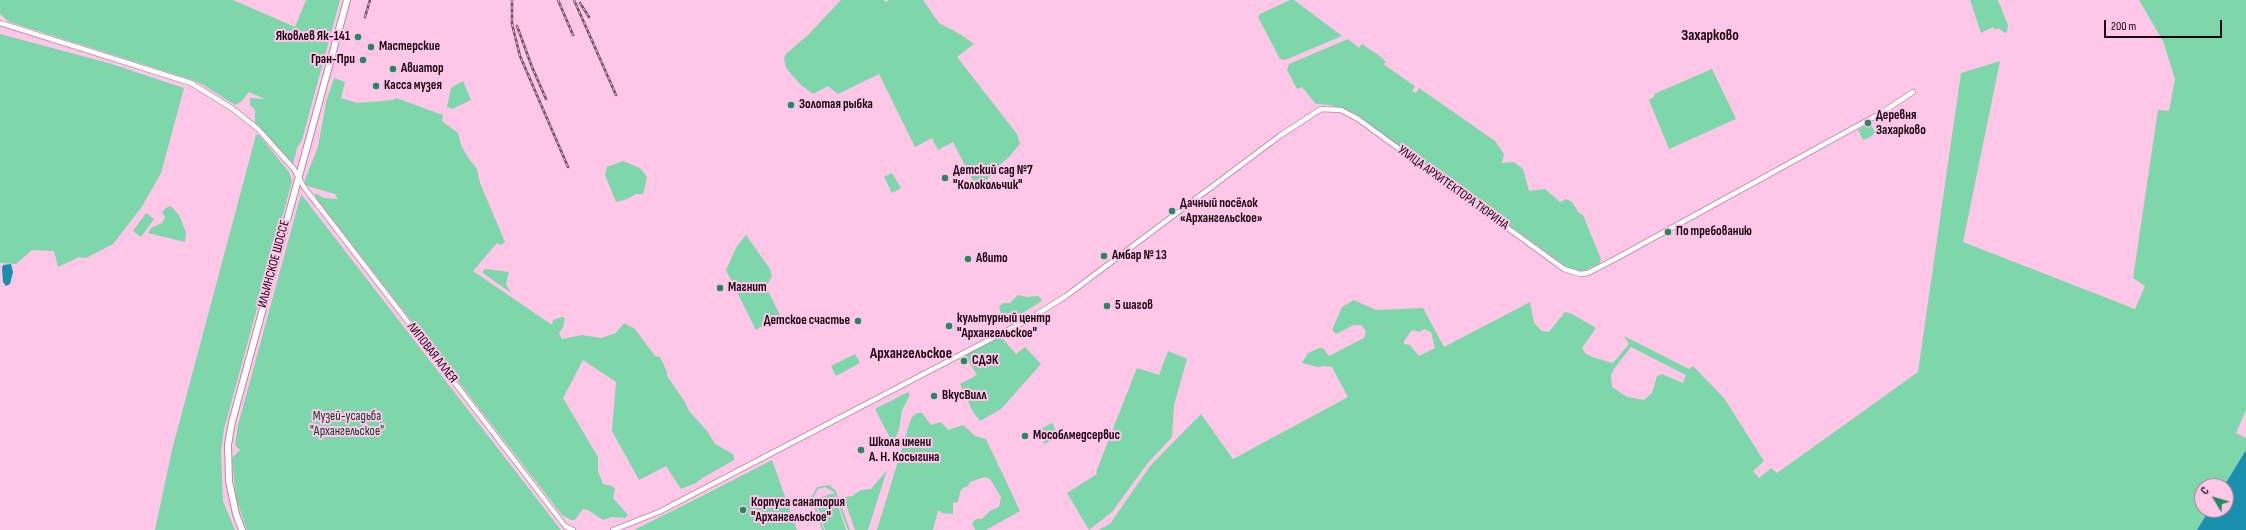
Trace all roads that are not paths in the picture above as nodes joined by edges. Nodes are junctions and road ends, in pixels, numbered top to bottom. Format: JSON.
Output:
{"nodes":[{"id":1,"x":347,"y":0,"type":"edge"},
{"id":2,"x":0,"y":23,"type":"edge"},
{"id":3,"x":1914,"y":92,"type":"dead end"},
{"id":4,"x":298,"y":177,"type":"junction"},
{"id":5,"x":571,"y":529,"type":"edge"},
{"id":6,"x":242,"y":530,"type":"edge"},
{"id":7,"x":613,"y":530,"type":"edge"}],
"edges":[{"from":1,"to":4,"type":"main road","name":"ИЛЬИНСКОЕ ШОССЕ"},
{"from":2,"to":4,"type":"street","name":"ЛИПОВАЯ АЛЛЕЯ"},
{"from":3,"to":7,"type":"street","name":"УЛИЦА АРХИТЕКТОРА ТЮРИНА"},
{"from":4,"to":5,"type":"street","name":"ЛИПОВАЯ АЛЛЕЯ"},
{"from":4,"to":6,"type":"main road","name":"ИЛЬИНСКОЕ ШОССЕ"}]}
